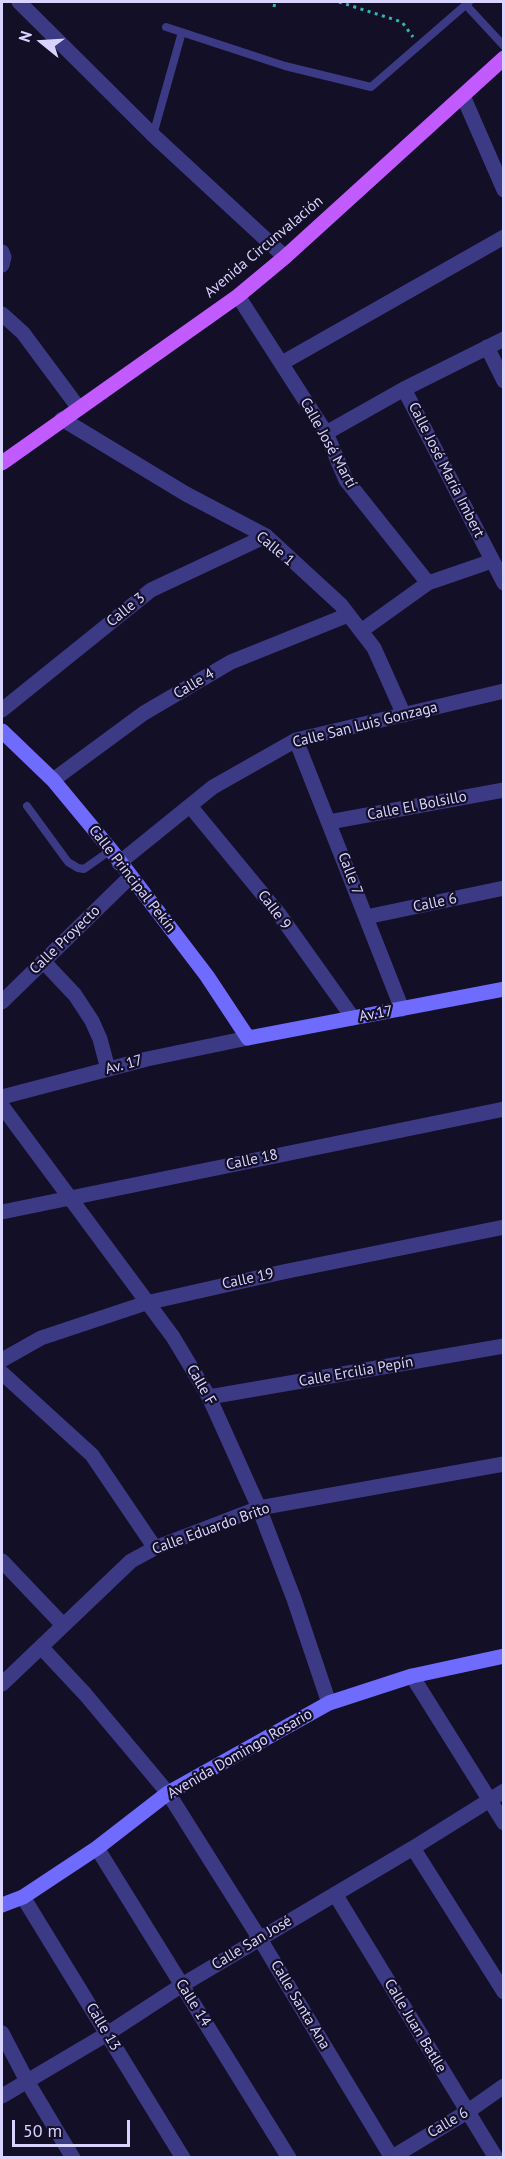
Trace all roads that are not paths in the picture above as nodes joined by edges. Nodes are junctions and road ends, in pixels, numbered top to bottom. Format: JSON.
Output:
{"nodes":[{"id":1,"x":19,"y":2,"type":"edge"},
{"id":2,"x":467,"y":3,"type":"edge"},
{"id":3,"x":166,"y":27,"type":"dead end"},
{"id":4,"x":182,"y":32,"type":"junction"},
{"id":5,"x":504,"y":46,"type":"edge"},
{"id":6,"x":504,"y":58,"type":"edge"},
{"id":7,"x":463,"y":96,"type":"junction"},
{"id":8,"x":153,"y":135,"type":"junction"},
{"id":9,"x":504,"y":190,"type":"edge"},
{"id":10,"x":504,"y":237,"type":"edge"},
{"id":11,"x":2,"y":252,"type":"edge"},
{"id":12,"x":285,"y":257,"type":"junction"},
{"id":13,"x":2,"y":265,"type":"edge"},
{"id":14,"x":238,"y":296,"type":"junction"},
{"id":15,"x":2,"y":314,"type":"edge"},
{"id":16,"x":504,"y":339,"type":"edge"},
{"id":17,"x":487,"y":347,"type":"junction"},
{"id":18,"x":282,"y":363,"type":"junction"},
{"id":19,"x":504,"y":381,"type":"edge"},
{"id":20,"x":404,"y":389,"type":"junction"},
{"id":21,"x":78,"y":407,"type":"junction"},
{"id":22,"x":62,"y":419,"type":"junction"},
{"id":23,"x":326,"y":433,"type":"junction"},
{"id":24,"x":2,"y":463,"type":"edge"},
{"id":25,"x":266,"y":536,"type":"junction"},
{"id":26,"x":492,"y":561,"type":"junction"},
{"id":27,"x":428,"y":583,"type":"junction"},
{"id":28,"x":504,"y":583,"type":"edge"},
{"id":29,"x":348,"y":615,"type":"junction"},
{"id":30,"x":361,"y":631,"type":"junction"},
{"id":31,"x":504,"y":691,"type":"edge"},
{"id":32,"x":2,"y":710,"type":"edge"},
{"id":33,"x":404,"y":715,"type":"junction"},
{"id":34,"x":2,"y":731,"type":"edge"},
{"id":35,"x":296,"y":740,"type":"junction"},
{"id":36,"x":53,"y":780,"type":"junction"},
{"id":37,"x":504,"y":790,"type":"edge"},
{"id":38,"x":190,"y":806,"type":"junction"},
{"id":39,"x":27,"y":807,"type":"dead end"},
{"id":40,"x":329,"y":822,"type":"junction"},
{"id":41,"x":115,"y":856,"type":"junction"},
{"id":42,"x":130,"y":877,"type":"junction"},
{"id":43,"x":504,"y":888,"type":"edge"},
{"id":44,"x":366,"y":917,"type":"junction"},
{"id":45,"x":43,"y":961,"type":"junction"},
{"id":46,"x":504,"y":989,"type":"edge"},
{"id":47,"x":4,"y":994,"type":"edge"},
{"id":48,"x":402,"y":1009,"type":"junction"},
{"id":49,"x":353,"y":1018,"type":"junction"},
{"id":50,"x":248,"y":1038,"type":"junction"},
{"id":51,"x":108,"y":1069,"type":"junction"},
{"id":52,"x":2,"y":1097,"type":"edge"},
{"id":53,"x":2,"y":1106,"type":"edge"},
{"id":54,"x":504,"y":1109,"type":"edge"},
{"id":55,"x":70,"y":1199,"type":"junction"},
{"id":56,"x":2,"y":1212,"type":"edge"},
{"id":57,"x":504,"y":1227,"type":"edge"},
{"id":58,"x":146,"y":1303,"type":"junction"},
{"id":59,"x":504,"y":1346,"type":"edge"},
{"id":60,"x":2,"y":1360,"type":"edge"},
{"id":61,"x":2,"y":1373,"type":"edge"},
{"id":62,"x":209,"y":1397,"type":"junction"},
{"id":63,"x":504,"y":1464,"type":"edge"},
{"id":64,"x":259,"y":1508,"type":"junction"},
{"id":65,"x":155,"y":1548,"type":"junction"},
{"id":66,"x":2,"y":1561,"type":"edge"},
{"id":67,"x":63,"y":1625,"type":"junction"},
{"id":68,"x":41,"y":1647,"type":"junction"},
{"id":69,"x":504,"y":1656,"type":"edge"},
{"id":70,"x":412,"y":1676,"type":"junction"},
{"id":71,"x":2,"y":1683,"type":"edge"},
{"id":72,"x":329,"y":1703,"type":"junction"},
{"id":73,"x":504,"y":1791,"type":"edge"},
{"id":74,"x":168,"y":1793,"type":"junction"},
{"id":75,"x":489,"y":1799,"type":"junction"},
{"id":76,"x":504,"y":1823,"type":"edge"},
{"id":77,"x":97,"y":1848,"type":"junction"},
{"id":78,"x":413,"y":1848,"type":"junction"},
{"id":79,"x":335,"y":1894,"type":"junction"},
{"id":80,"x":23,"y":1897,"type":"junction"},
{"id":81,"x":2,"y":1905,"type":"edge"},
{"id":82,"x":260,"y":1939,"type":"junction"},
{"id":83,"x":182,"y":1985,"type":"junction"},
{"id":84,"x":504,"y":1992,"type":"edge"},
{"id":85,"x":2,"y":2033,"type":"edge"},
{"id":86,"x":107,"y":2034,"type":"junction"},
{"id":87,"x":27,"y":2081,"type":"junction"},
{"id":88,"x":504,"y":2086,"type":"edge"},
{"id":89,"x":2,"y":2096,"type":"edge"},
{"id":90,"x":467,"y":2112,"type":"junction"},
{"id":91,"x":73,"y":2157,"type":"edge"},
{"id":92,"x":183,"y":2157,"type":"edge"},
{"id":93,"x":289,"y":2157,"type":"edge"},
{"id":94,"x":391,"y":2157,"type":"edge"},
{"id":95,"x":496,"y":2157,"type":"edge"}],
"edges":[{"from":1,"to":8,"type":"street"},
{"from":2,"to":4,"type":"lane"},
{"from":2,"to":5,"type":"lane"},
{"from":3,"to":4,"type":"lane"},
{"from":4,"to":8,"type":"lane"},
{"from":6,"to":7,"type":"main road","name":"Avenida Circunvalación"},
{"from":7,"to":9,"type":"street"},
{"from":7,"to":12,"type":"main road","name":"Avenida Circunvalación"},
{"from":8,"to":12,"type":"street"},
{"from":10,"to":18,"type":"street"},
{"from":11,"to":13,"type":"street"},
{"from":12,"to":14,"type":"main road","name":"Avenida Circunvalación"},
{"from":14,"to":18,"type":"street","name":"Calle José Martí"},
{"from":14,"to":21,"type":"main road","name":"Avenida Circunvalación"},
{"from":15,"to":21,"type":"street"},
{"from":16,"to":17,"type":"street"},
{"from":17,"to":19,"type":"street"},
{"from":17,"to":20,"type":"street"},
{"from":18,"to":23,"type":"street","name":"Calle José Martí"},
{"from":20,"to":23,"type":"street"},
{"from":20,"to":26,"type":"street","name":"Calle José María Imbert"},
{"from":21,"to":22,"type":"main road","name":"Avenida Circunvalación"},
{"from":22,"to":24,"type":"main road","name":"Avenida Circunvalación"},
{"from":22,"to":25,"type":"street","name":"Calle 1"},
{"from":23,"to":27,"type":"street","name":"Calle José Martí"},
{"from":25,"to":29,"type":"street","name":"Calle 1"},
{"from":25,"to":32,"type":"street","name":"Calle 3"},
{"from":26,"to":27,"type":"street"},
{"from":26,"to":28,"type":"street","name":"Calle José María Imbert"},
{"from":27,"to":30,"type":"street"},
{"from":29,"to":30,"type":"street","name":"Calle 1"},
{"from":29,"to":36,"type":"street","name":"Calle 4"},
{"from":30,"to":33,"type":"street","name":"Calle 1"},
{"from":31,"to":33,"type":"street","name":"Calle San Luis Gonzaga"},
{"from":33,"to":35,"type":"street","name":"Calle San Luis Gonzaga"},
{"from":34,"to":36,"type":"main road","name":"Calle Principal Pekín"},
{"from":35,"to":38,"type":"street","name":"Calle San Luis Gonzaga"},
{"from":35,"to":40,"type":"street","name":"Calle 7"},
{"from":36,"to":41,"type":"main road","name":"Calle Principal Pekín"},
{"from":37,"to":40,"type":"street","name":"Calle El Bolsillo"},
{"from":38,"to":41,"type":"street","name":"Calle San Luis Gonzaga"},
{"from":38,"to":49,"type":"street","name":"Calle 9"},
{"from":39,"to":41,"type":"lane"},
{"from":40,"to":44,"type":"street","name":"Calle 7"},
{"from":41,"to":42,"type":"main road","name":"Calle Principal Pekín"},
{"from":42,"to":45,"type":"street","name":"Calle Proyecto"},
{"from":42,"to":50,"type":"main road","name":"Calle Principal Pekín"},
{"from":43,"to":44,"type":"street","name":"Calle 6"},
{"from":44,"to":48,"type":"street","name":"Calle 7"},
{"from":45,"to":47,"type":"street","name":"Calle Proyecto"},
{"from":45,"to":51,"type":"street"},
{"from":46,"to":48,"type":"main road","name":"Av.17"},
{"from":48,"to":49,"type":"main road","name":"Av.17"},
{"from":49,"to":50,"type":"main road","name":"Av.17"},
{"from":50,"to":51,"type":"street","name":"Av. 17"},
{"from":51,"to":52,"type":"street","name":"Av. 17"},
{"from":53,"to":55,"type":"street","name":"Calle F"},
{"from":54,"to":55,"type":"street","name":"Calle 18"},
{"from":55,"to":56,"type":"street","name":"Calle 18"},
{"from":55,"to":58,"type":"street","name":"Calle F"},
{"from":57,"to":58,"type":"street","name":"Calle 19"},
{"from":58,"to":60,"type":"street","name":"Calle 19"},
{"from":58,"to":62,"type":"street","name":"Calle F"},
{"from":59,"to":62,"type":"street","name":"Calle Ercilia Pepín"},
{"from":61,"to":65,"type":"street"},
{"from":62,"to":64,"type":"street","name":"Calle F"},
{"from":63,"to":64,"type":"street","name":"Calle Eduardo Brito"},
{"from":64,"to":65,"type":"street","name":"Calle Eduardo Brito"},
{"from":64,"to":72,"type":"street","name":"Calle F"},
{"from":65,"to":67,"type":"street","name":"Calle Eduardo Brito"},
{"from":66,"to":67,"type":"street"},
{"from":67,"to":68,"type":"street","name":"Calle Eduardo Brito"},
{"from":68,"to":71,"type":"street","name":"Calle Eduardo Brito"},
{"from":68,"to":74,"type":"street","name":"Calle Santa Ana"},
{"from":69,"to":70,"type":"main road","name":"Avenida Domingo Rosario"},
{"from":70,"to":72,"type":"main road","name":"Avenida Domingo Rosario"},
{"from":70,"to":75,"type":"street"},
{"from":72,"to":74,"type":"main road","name":"Avenida Domingo Rosario"},
{"from":73,"to":75,"type":"street","name":"Calle San José"},
{"from":74,"to":77,"type":"main road","name":"Avenida Domingo Rosario"},
{"from":74,"to":82,"type":"street","name":"Calle Santa Ana"},
{"from":75,"to":76,"type":"street"},
{"from":75,"to":78,"type":"street","name":"Calle San José"},
{"from":77,"to":80,"type":"main road","name":"Avenida Domingo Rosario"},
{"from":77,"to":83,"type":"street","name":"Calle 14"},
{"from":78,"to":79,"type":"street","name":"Calle San José"},
{"from":78,"to":84,"type":"street"},
{"from":79,"to":82,"type":"street","name":"Calle San José"},
{"from":79,"to":90,"type":"street","name":"Calle Juan Batlle"},
{"from":80,"to":81,"type":"main road","name":"Avenida Domingo Rosario"},
{"from":80,"to":86,"type":"street","name":"Calle 13"},
{"from":82,"to":83,"type":"street","name":"Calle San José"},
{"from":82,"to":94,"type":"street","name":"Calle Santa Ana"},
{"from":83,"to":86,"type":"street","name":"Calle San José"},
{"from":83,"to":93,"type":"street","name":"Calle 14"},
{"from":85,"to":87,"type":"street"},
{"from":86,"to":87,"type":"street","name":"Calle San José"},
{"from":86,"to":92,"type":"street","name":"Calle 13"},
{"from":87,"to":89,"type":"street","name":"Calle San José"},
{"from":87,"to":91,"type":"street"},
{"from":88,"to":90,"type":"street","name":"Calle 6"},
{"from":90,"to":94,"type":"street","name":"Calle 6"},
{"from":90,"to":95,"type":"street","name":"Calle Juan Batlle"}]}
